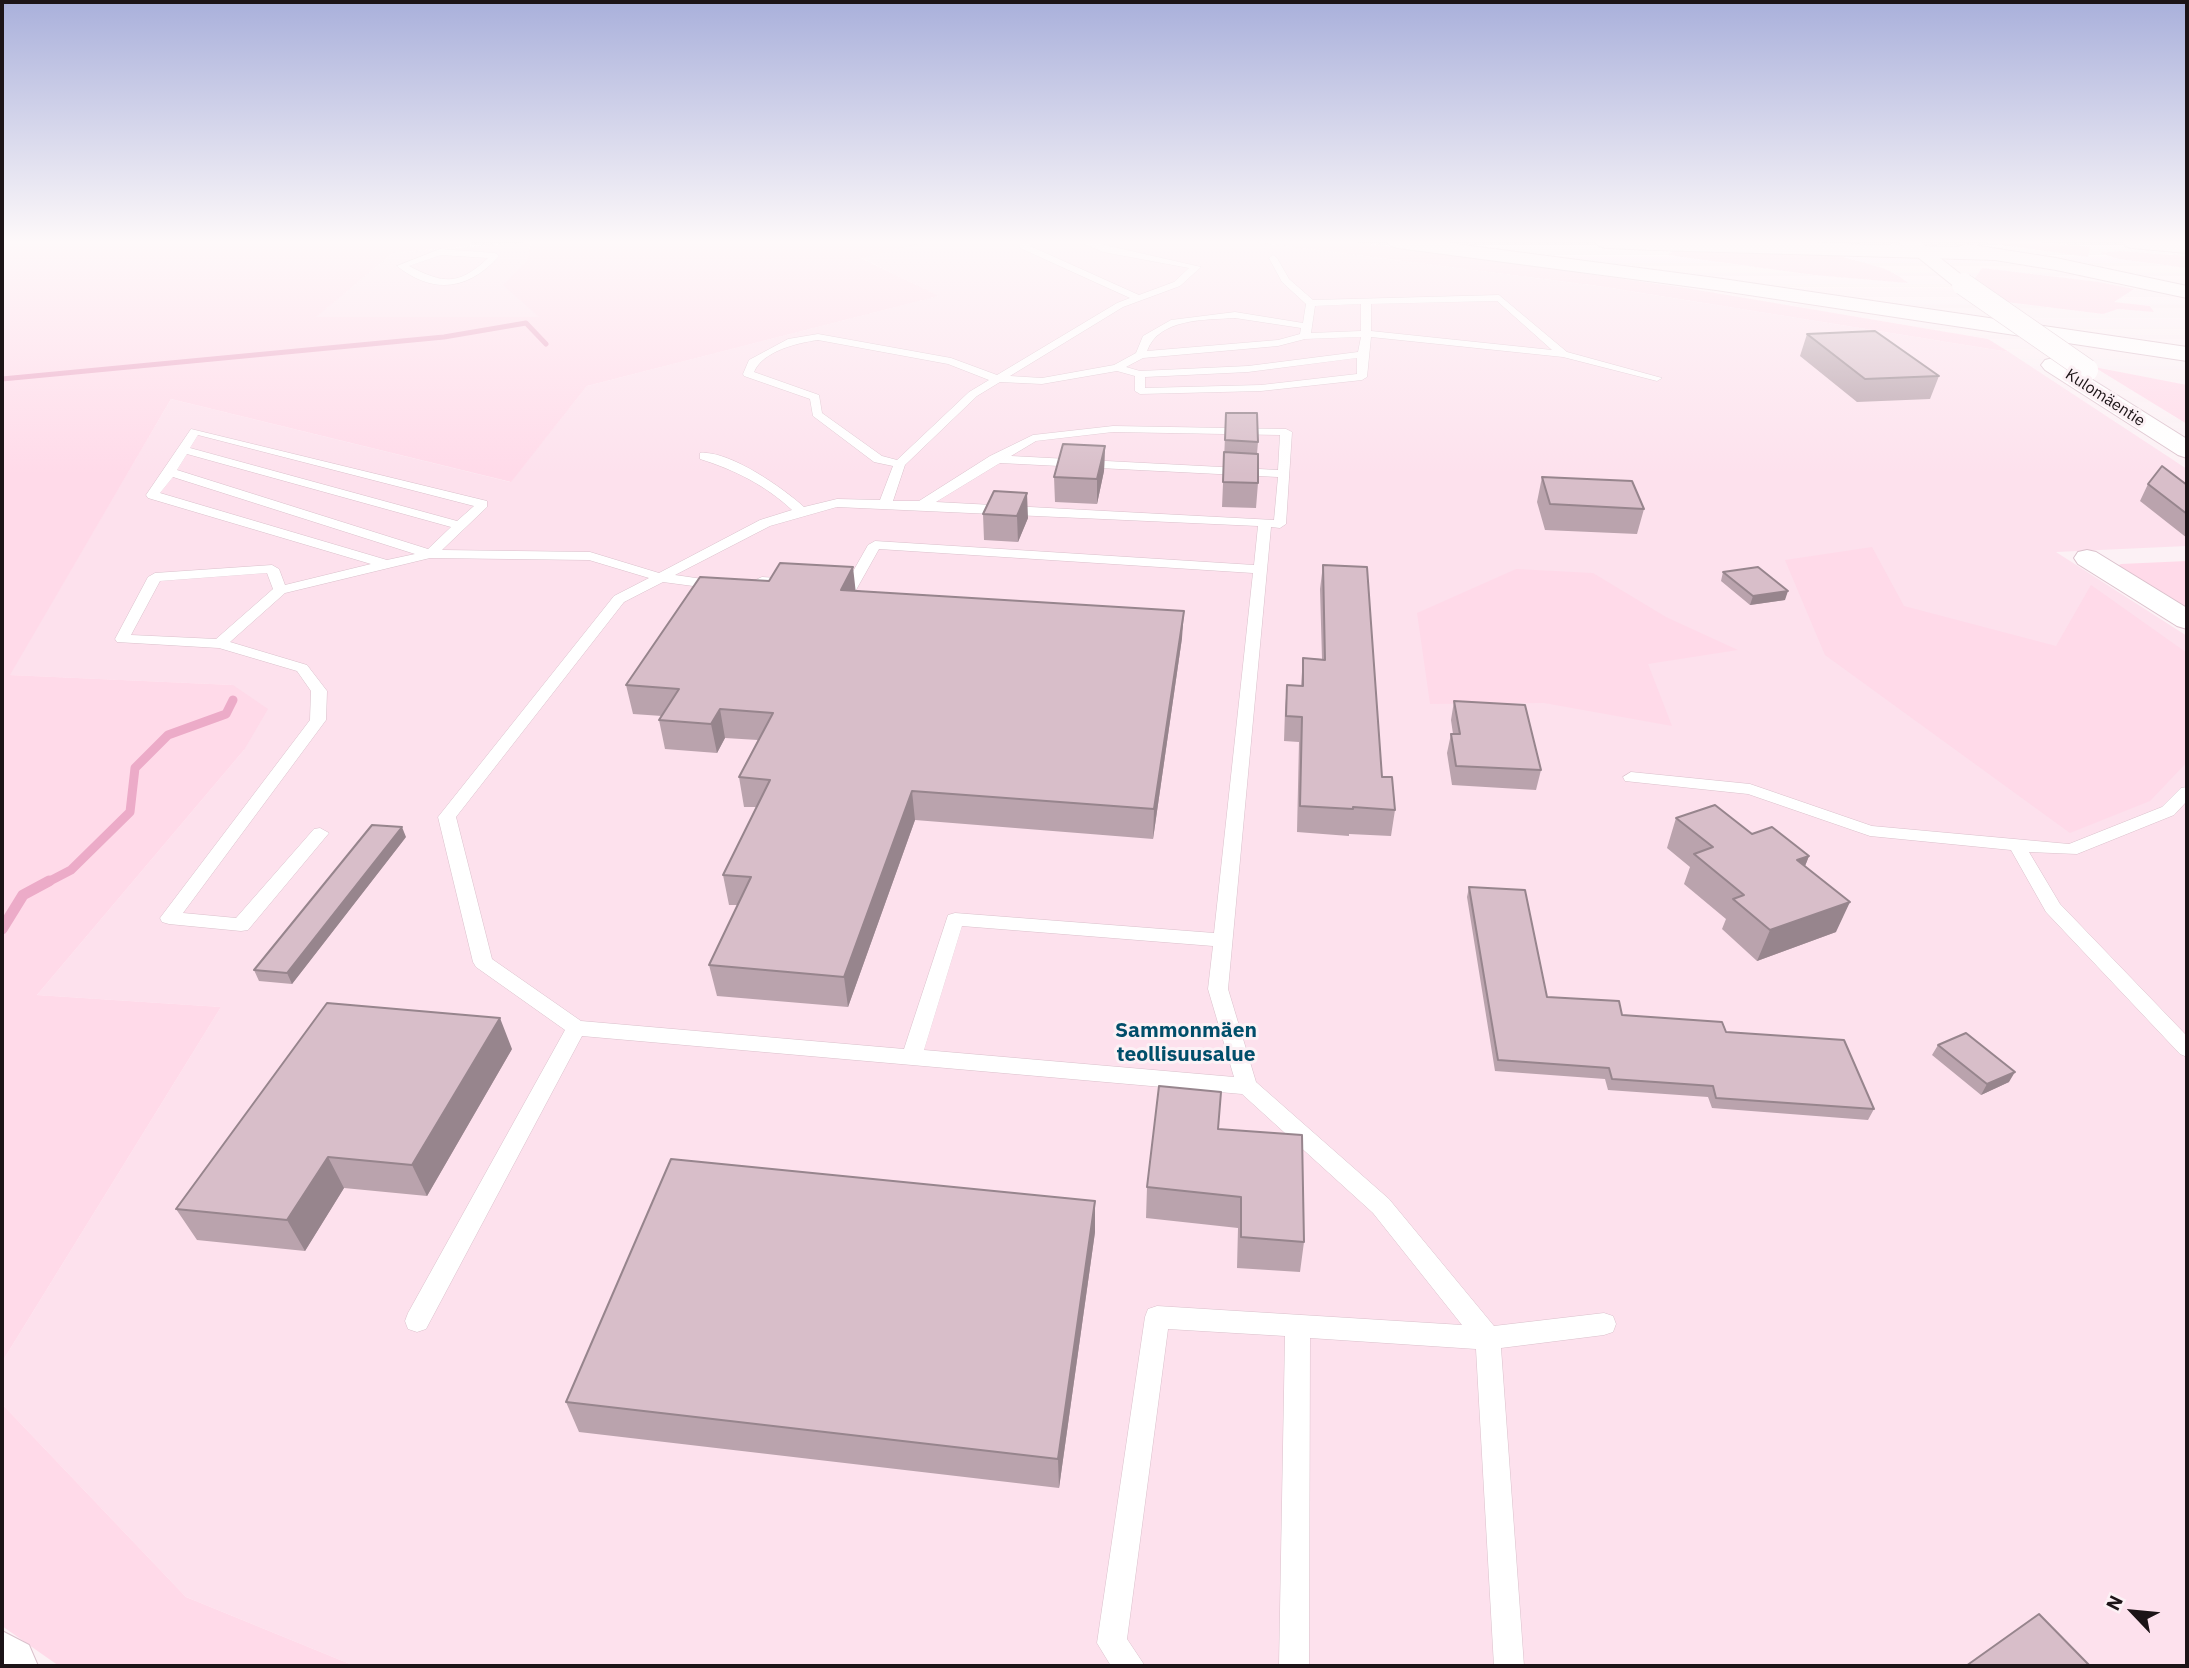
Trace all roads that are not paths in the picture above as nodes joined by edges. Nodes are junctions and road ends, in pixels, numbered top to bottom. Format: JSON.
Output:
{"nodes":[{"id":1,"x":1094,"y":320,"type":"edge"},
{"id":2,"x":1188,"y":320,"type":"edge"},
{"id":3,"x":1256,"y":320,"type":"edge"},
{"id":4,"x":1308,"y":320,"type":"edge"},
{"id":5,"x":1365,"y":320,"type":"edge"},
{"id":6,"x":1524,"y":320,"type":"edge"},
{"id":7,"x":1905,"y":320,"type":"edge"},
{"id":8,"x":1960,"y":320,"type":"edge"},
{"id":9,"x":1991,"y":320,"type":"edge"},
{"id":10,"x":2015,"y":320,"type":"edge"},
{"id":11,"x":2048,"y":320,"type":"edge"},
{"id":12,"x":1306,"y":331,"type":"junction"},
{"id":13,"x":1367,"y":334,"type":"junction"},
{"id":14,"x":2187,"y":341,"type":"edge"},
{"id":15,"x":1563,"y":354,"type":"junction"},
{"id":16,"x":2187,"y":354,"type":"edge"},
{"id":17,"x":1141,"y":355,"type":"junction"},
{"id":18,"x":1360,"y":355,"type":"junction"},
{"id":19,"x":1117,"y":368,"type":"junction"},
{"id":20,"x":2187,"y":373,"type":"edge"},
{"id":21,"x":1140,"y":374,"type":"junction"},
{"id":22,"x":1657,"y":378,"type":"dead end"},
{"id":23,"x":997,"y":379,"type":"junction"},
{"id":24,"x":2187,"y":432,"type":"edge"},
{"id":25,"x":184,"y":450,"type":"junction"},
{"id":26,"x":2187,"y":450,"type":"edge"},
{"id":27,"x":704,"y":456,"type":"dead end"},
{"id":28,"x":994,"y":459,"type":"junction"},
{"id":29,"x":900,"y":464,"type":"junction"},
{"id":30,"x":170,"y":472,"type":"junction"},
{"id":31,"x":1284,"y":474,"type":"junction"},
{"id":32,"x":885,"y":504,"type":"junction"},
{"id":33,"x":922,"y":505,"type":"junction"},
{"id":34,"x":801,"y":511,"type":"junction"},
{"id":35,"x":1265,"y":523,"type":"junction"},
{"id":36,"x":460,"y":526,"type":"junction"},
{"id":37,"x":430,"y":554,"type":"junction"},
{"id":38,"x":2087,"y":558,"type":"dead end"},
{"id":39,"x":386,"y":564,"type":"junction"},
{"id":40,"x":1260,"y":569,"type":"junction"},
{"id":41,"x":659,"y":577,"type":"junction"},
{"id":42,"x":280,"y":590,"type":"junction"},
{"id":43,"x":2187,"y":620,"type":"edge"},
{"id":44,"x":220,"y":644,"type":"junction"},
{"id":45,"x":1631,"y":777,"type":"dead end"},
{"id":46,"x":2187,"y":792,"type":"edge"},
{"id":47,"x":320,"y":833,"type":"dead end"},
{"id":48,"x":2016,"y":844,"type":"junction"},
{"id":49,"x":1223,"y":940,"type":"junction"},
{"id":50,"x":576,"y":1028,"type":"junction"},
{"id":51,"x":2187,"y":1049,"type":"edge"},
{"id":52,"x":912,"y":1057,"type":"junction"},
{"id":53,"x":1247,"y":1086,"type":"junction"},
{"id":54,"x":417,"y":1321,"type":"dead end"},
{"id":55,"x":1604,"y":1324,"type":"dead end"},
{"id":56,"x":1298,"y":1326,"type":"junction"},
{"id":57,"x":1488,"y":1338,"type":"junction"},
{"id":58,"x":2,"y":1661,"type":"edge"},
{"id":59,"x":8,"y":1666,"type":"edge"},
{"id":60,"x":1130,"y":1666,"type":"edge"},
{"id":61,"x":1294,"y":1666,"type":"edge"},
{"id":62,"x":1509,"y":1666,"type":"edge"}],
"edges":[{"from":1,"to":23,"type":"lane"},
{"from":2,"to":17,"type":"lane"},
{"from":3,"to":12,"type":"lane"},
{"from":4,"to":12,"type":"lane"},
{"from":5,"to":13,"type":"lane"},
{"from":6,"to":15,"type":"lane"},
{"from":7,"to":20,"type":"main road"},
{"from":8,"to":16,"type":"main road"},
{"from":9,"to":26,"type":"main road","name":"Kulomäentie"},
{"from":10,"to":24,"type":"main road","name":"Kulomäentie","bridge":true},
{"from":11,"to":14,"type":"main road"},
{"from":12,"to":13,"type":"lane"},
{"from":12,"to":17,"type":"lane"},
{"from":13,"to":15,"type":"lane"},
{"from":13,"to":18,"type":"lane"},
{"from":15,"to":22,"type":"lane"},
{"from":17,"to":19,"type":"lane"},
{"from":18,"to":21,"type":"lane"},
{"from":18,"to":21,"type":"lane"},
{"from":19,"to":21,"type":"lane"},
{"from":19,"to":23,"type":"lane"},
{"from":23,"to":29,"type":"lane"},
{"from":23,"to":29,"type":"lane"},
{"from":25,"to":30,"type":"lane"},
{"from":25,"to":36,"type":"lane"},
{"from":25,"to":36,"type":"lane"},
{"from":27,"to":34,"type":"lane"},
{"from":28,"to":31,"type":"lane"},
{"from":28,"to":31,"type":"lane"},
{"from":28,"to":33,"type":"lane"},
{"from":29,"to":32,"type":"lane"},
{"from":30,"to":37,"type":"lane"},
{"from":30,"to":39,"type":"lane"},
{"from":31,"to":35,"type":"lane"},
{"from":32,"to":33,"type":"lane"},
{"from":32,"to":34,"type":"lane"},
{"from":33,"to":35,"type":"lane"},
{"from":34,"to":41,"type":"lane"},
{"from":35,"to":40,"type":"lane"},
{"from":36,"to":37,"type":"lane"},
{"from":37,"to":39,"type":"lane"},
{"from":37,"to":41,"type":"lane"},
{"from":38,"to":43,"type":"street"},
{"from":39,"to":42,"type":"lane"},
{"from":40,"to":41,"type":"lane"},
{"from":40,"to":49,"type":"lane"},
{"from":41,"to":50,"type":"lane"},
{"from":42,"to":44,"type":"lane"},
{"from":42,"to":44,"type":"lane"},
{"from":44,"to":47,"type":"lane"},
{"from":45,"to":48,"type":"lane"},
{"from":46,"to":48,"type":"lane"},
{"from":48,"to":51,"type":"lane"},
{"from":49,"to":52,"type":"lane"},
{"from":49,"to":53,"type":"lane"},
{"from":50,"to":52,"type":"lane"},
{"from":50,"to":54,"type":"lane"},
{"from":52,"to":53,"type":"lane"},
{"from":53,"to":57,"type":"lane"},
{"from":55,"to":57,"type":"lane"},
{"from":56,"to":57,"type":"lane"},
{"from":56,"to":60,"type":"lane"},
{"from":56,"to":61,"type":"lane"},
{"from":57,"to":62,"type":"lane"},
{"from":58,"to":59,"type":"street"}]}
